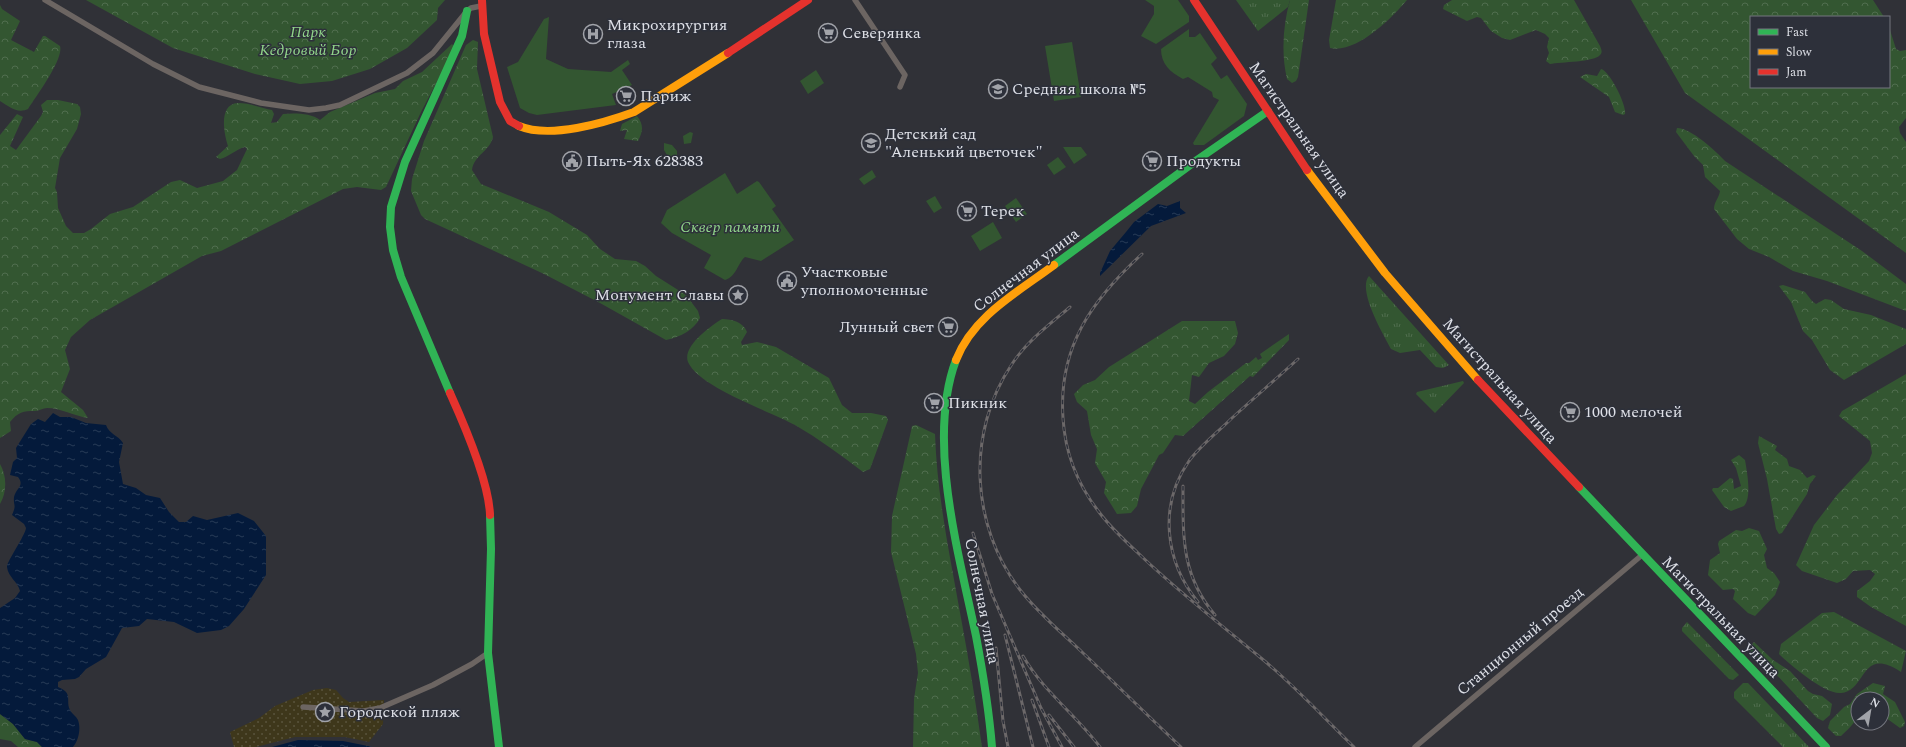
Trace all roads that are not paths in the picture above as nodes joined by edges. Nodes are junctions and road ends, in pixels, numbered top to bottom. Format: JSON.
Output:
{"nodes":[{"id":1,"x":45,"y":0,"type":"edge"},
{"id":2,"x":808,"y":0,"type":"edge"},
{"id":3,"x":855,"y":0,"type":"edge"},
{"id":4,"x":1194,"y":0,"type":"edge"},
{"id":5,"x":482,"y":3,"type":"edge"},
{"id":6,"x":467,"y":11,"type":"junction"},
{"id":7,"x":900,"y":87,"type":"dead end"},
{"id":8,"x":1268,"y":110,"type":"junction"},
{"id":9,"x":1642,"y":555,"type":"junction"},
{"id":10,"x":488,"y":653,"type":"junction"},
{"id":11,"x":303,"y":707,"type":"dead end"},
{"id":12,"x":499,"y":747,"type":"edge"},
{"id":13,"x":992,"y":747,"type":"edge"},
{"id":14,"x":1414,"y":747,"type":"edge"},
{"id":15,"x":1826,"y":747,"type":"edge"}],
"edges":[{"from":1,"to":6,"type":"street"},
{"from":2,"to":5,"type":"street"},
{"from":3,"to":7,"type":"street"},
{"from":4,"to":8,"type":"street","name":"Магистральная улица"},
{"from":5,"to":6,"type":"street"},
{"from":6,"to":10,"type":"street"},
{"from":8,"to":9,"type":"street","name":"Магистральная улица"},
{"from":8,"to":13,"type":"street","name":"Солнечная улица"},
{"from":9,"to":14,"type":"street","name":"Станционный проезд"},
{"from":9,"to":15,"type":"street","name":"Магистральная улица"},
{"from":10,"to":11,"type":"street"},
{"from":10,"to":12,"type":"street"}]}
